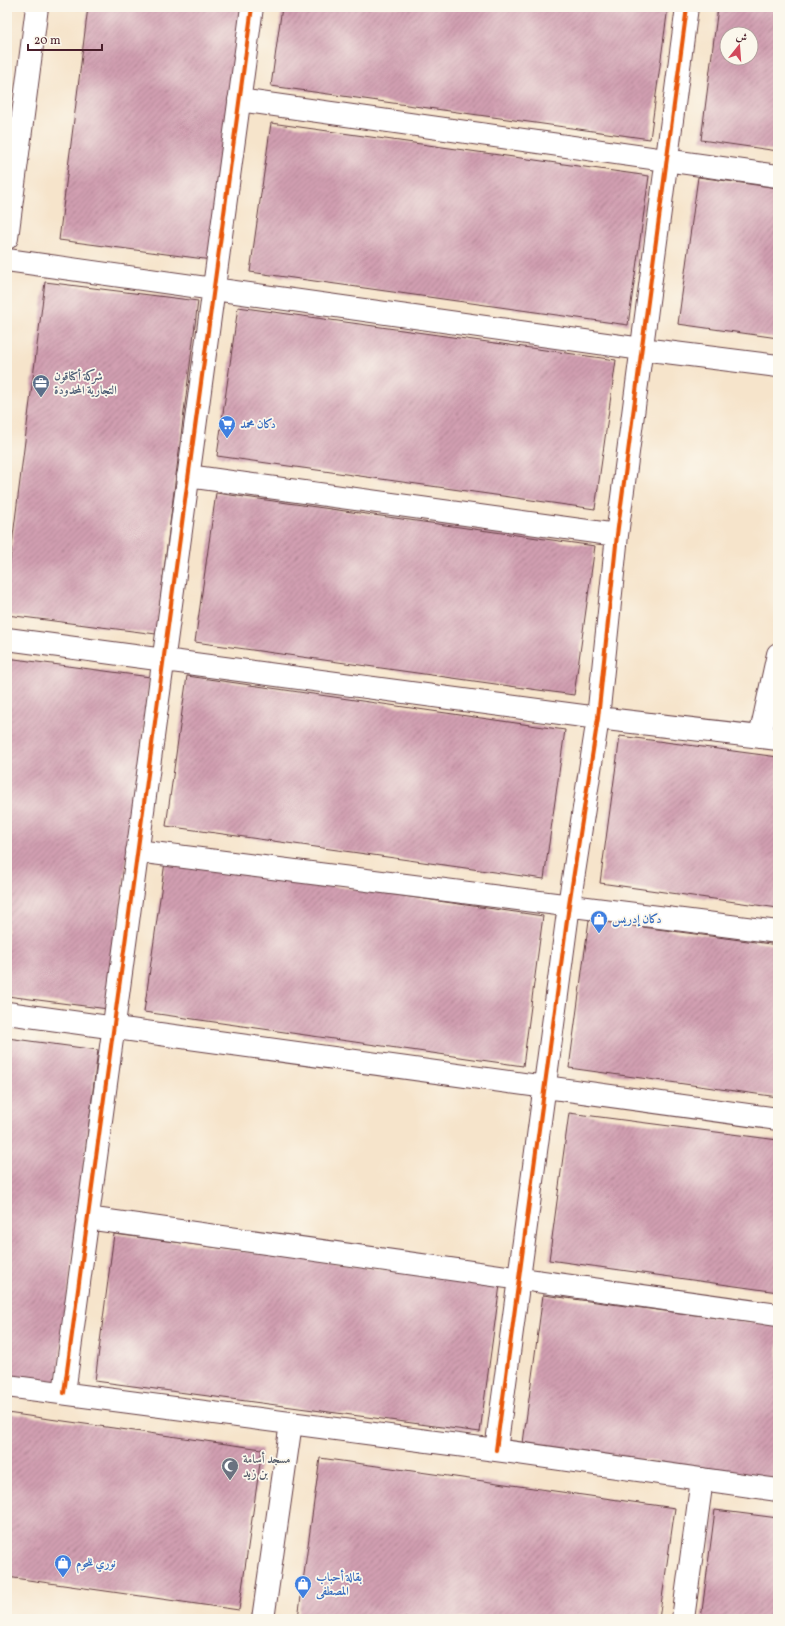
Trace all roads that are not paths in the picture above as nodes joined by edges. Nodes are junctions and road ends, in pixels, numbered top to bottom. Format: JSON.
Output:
{"nodes":[{"id":1,"x":37,"y":7,"type":"edge"},
{"id":2,"x":252,"y":7,"type":"edge"},
{"id":3,"x":687,"y":7,"type":"edge"},
{"id":4,"x":239,"y":100,"type":"junction"},
{"id":5,"x":667,"y":161,"type":"junction"},
{"id":6,"x":778,"y":176,"type":"edge"},
{"id":7,"x":7,"y":238,"type":"edge"},
{"id":8,"x":7,"y":260,"type":"edge"},
{"id":9,"x":214,"y":289,"type":"junction"},
{"id":10,"x":642,"y":349,"type":"junction"},
{"id":11,"x":778,"y":366,"type":"edge"},
{"id":12,"x":188,"y":476,"type":"junction"},
{"id":13,"x":617,"y":536,"type":"junction"},
{"id":14,"x":7,"y":639,"type":"edge"},
{"id":15,"x":778,"y":654,"type":"edge"},
{"id":16,"x":164,"y":661,"type":"junction"},
{"id":17,"x":598,"y":718,"type":"junction"},
{"id":18,"x":769,"y":738,"type":"edge"},
{"id":19,"x":137,"y":850,"type":"junction"},
{"id":20,"x":569,"y":905,"type":"junction"},
{"id":21,"x":778,"y":932,"type":"edge"},
{"id":22,"x":7,"y":1013,"type":"edge"},
{"id":23,"x":113,"y":1028,"type":"junction"},
{"id":24,"x":545,"y":1087,"type":"junction"},
{"id":25,"x":778,"y":1119,"type":"edge"},
{"id":26,"x":87,"y":1218,"type":"junction"},
{"id":27,"x":519,"y":1278,"type":"junction"},
{"id":28,"x":778,"y":1315,"type":"edge"},
{"id":29,"x":7,"y":1386,"type":"edge"},
{"id":30,"x":64,"y":1393,"type":"junction"},
{"id":31,"x":291,"y":1423,"type":"junction"},
{"id":32,"x":496,"y":1450,"type":"junction"},
{"id":33,"x":702,"y":1480,"type":"junction"},
{"id":34,"x":778,"y":1490,"type":"edge"},
{"id":35,"x":263,"y":1619,"type":"edge"},
{"id":36,"x":683,"y":1619,"type":"edge"}],
"edges":[{"from":1,"to":7,"type":"street"},
{"from":2,"to":4,"type":"street"},
{"from":3,"to":5,"type":"street"},
{"from":4,"to":5,"type":"street"},
{"from":4,"to":9,"type":"street"},
{"from":5,"to":6,"type":"street"},
{"from":5,"to":10,"type":"street"},
{"from":8,"to":9,"type":"street"},
{"from":9,"to":10,"type":"street"},
{"from":9,"to":12,"type":"street"},
{"from":10,"to":11,"type":"street"},
{"from":10,"to":13,"type":"street"},
{"from":12,"to":13,"type":"street"},
{"from":12,"to":16,"type":"street"},
{"from":13,"to":17,"type":"street"},
{"from":14,"to":16,"type":"street"},
{"from":15,"to":18,"type":"street"},
{"from":16,"to":17,"type":"street"},
{"from":16,"to":19,"type":"street"},
{"from":17,"to":18,"type":"street"},
{"from":17,"to":20,"type":"street"},
{"from":19,"to":20,"type":"street"},
{"from":19,"to":23,"type":"street"},
{"from":20,"to":21,"type":"street"},
{"from":20,"to":24,"type":"street"},
{"from":22,"to":23,"type":"street"},
{"from":23,"to":24,"type":"street"},
{"from":23,"to":26,"type":"street"},
{"from":24,"to":25,"type":"street"},
{"from":24,"to":27,"type":"street"},
{"from":26,"to":27,"type":"street"},
{"from":26,"to":30,"type":"street"},
{"from":27,"to":28,"type":"street"},
{"from":27,"to":32,"type":"street"},
{"from":29,"to":30,"type":"street"},
{"from":30,"to":31,"type":"street"},
{"from":31,"to":32,"type":"street"},
{"from":31,"to":35,"type":"street"},
{"from":32,"to":33,"type":"street"},
{"from":33,"to":34,"type":"street"},
{"from":33,"to":36,"type":"street"}]}
